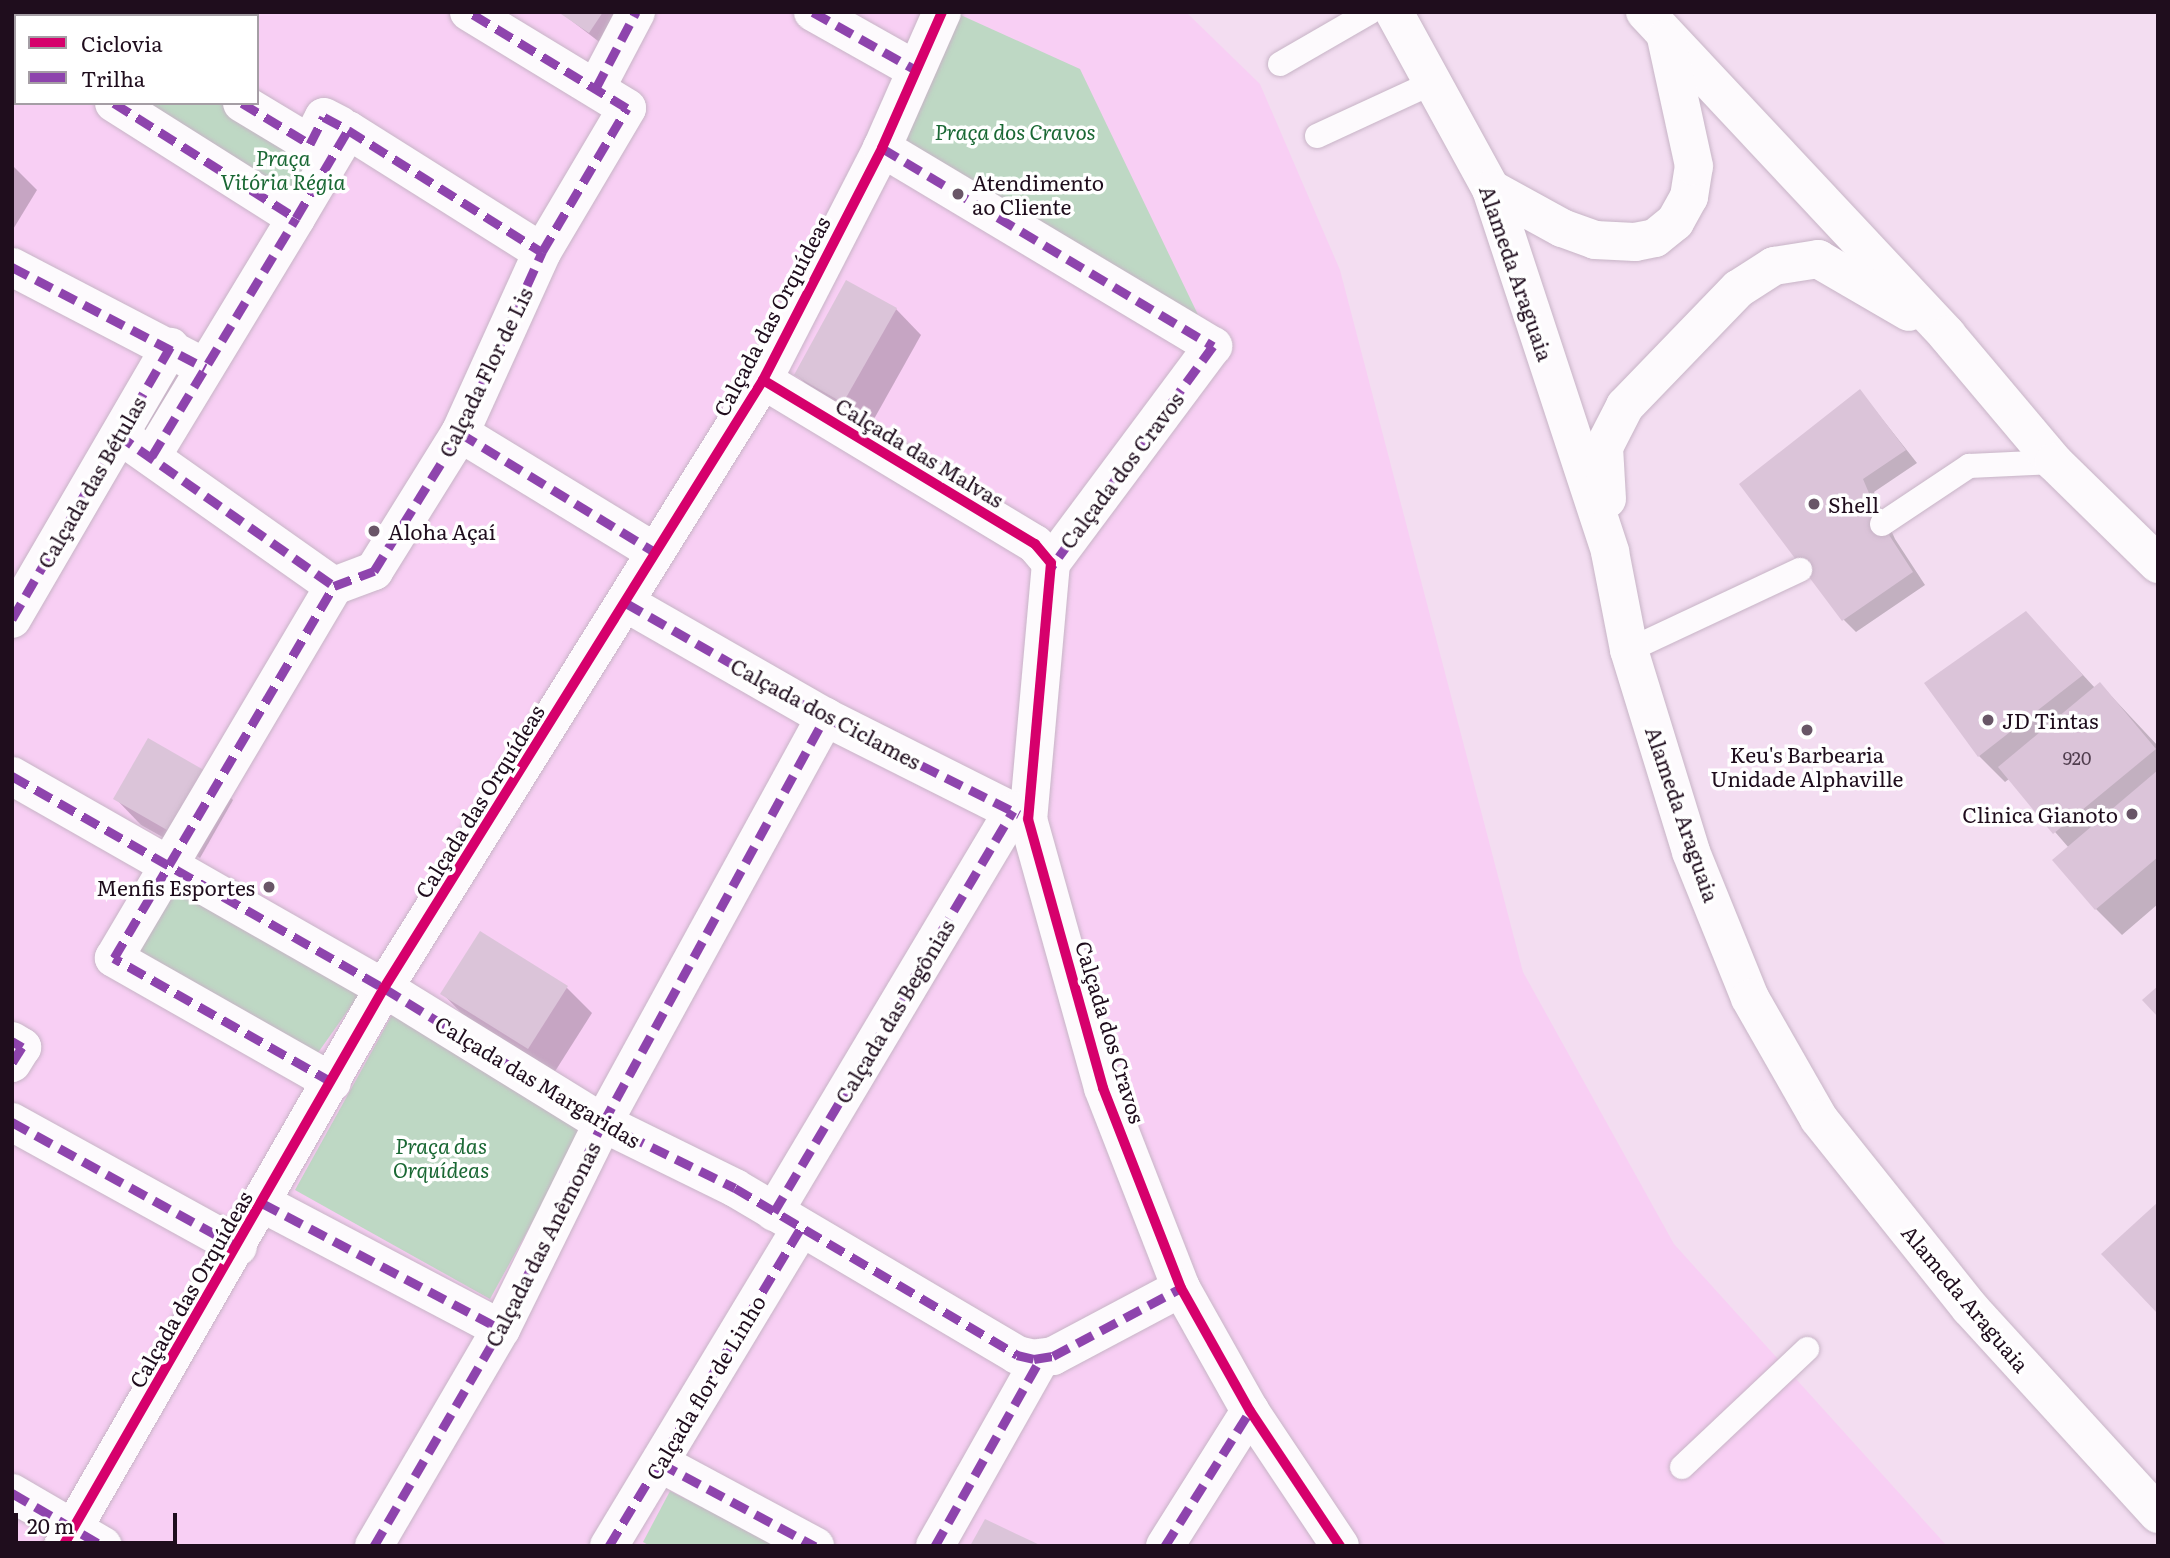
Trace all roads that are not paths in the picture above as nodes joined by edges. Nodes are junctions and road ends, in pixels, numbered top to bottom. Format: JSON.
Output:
{"nodes":[{"id":1,"x":469,"y":12,"type":"edge"},
{"id":2,"x":636,"y":12,"type":"edge"},
{"id":3,"x":813,"y":12,"type":"edge"},
{"id":4,"x":942,"y":12,"type":"edge"},
{"id":5,"x":1370,"y":12,"type":"edge"},
{"id":6,"x":1394,"y":12,"type":"edge"},
{"id":7,"x":1655,"y":23,"type":"edge"},
{"id":8,"x":1280,"y":64,"type":"dead end"},
{"id":9,"x":916,"y":70,"type":"junction"},
{"id":10,"x":1434,"y":82,"type":"junction"},
{"id":11,"x":596,"y":88,"type":"junction"},
{"id":12,"x":117,"y":105,"type":"edge"},
{"id":13,"x":245,"y":105,"type":"edge"},
{"id":14,"x":348,"y":130,"type":"junction"},
{"id":15,"x":1317,"y":136,"type":"dead end"},
{"id":16,"x":882,"y":148,"type":"junction"},
{"id":17,"x":1491,"y":189,"type":"junction"},
{"id":18,"x":296,"y":218,"type":"junction"},
{"id":19,"x":542,"y":252,"type":"junction"},
{"id":20,"x":12,"y":267,"type":"edge"},
{"id":21,"x":1947,"y":335,"type":"junction"},
{"id":22,"x":170,"y":346,"type":"junction"},
{"id":23,"x":205,"y":368,"type":"junction"},
{"id":24,"x":763,"y":380,"type":"junction"},
{"id":25,"x":460,"y":433,"type":"junction"},
{"id":26,"x":117,"y":434,"type":"junction"},
{"id":27,"x":152,"y":456,"type":"junction"},
{"id":28,"x":2054,"y":462,"type":"junction"},
{"id":29,"x":1882,"y":524,"type":"dead end"},
{"id":30,"x":654,"y":552,"type":"junction"},
{"id":31,"x":1610,"y":552,"type":"junction"},
{"id":32,"x":1051,"y":563,"type":"junction"},
{"id":33,"x":2158,"y":564,"type":"edge"},
{"id":34,"x":1800,"y":569,"type":"dead end"},
{"id":35,"x":334,"y":586,"type":"junction"},
{"id":36,"x":626,"y":603,"type":"junction"},
{"id":37,"x":12,"y":618,"type":"edge"},
{"id":38,"x":1629,"y":649,"type":"junction"},
{"id":39,"x":825,"y":717,"type":"junction"},
{"id":40,"x":12,"y":776,"type":"edge"},
{"id":41,"x":1021,"y":815,"type":"junction"},
{"id":42,"x":170,"y":865,"type":"junction"},
{"id":43,"x":384,"y":988,"type":"junction"},
{"id":44,"x":332,"y":1082,"type":"junction"},
{"id":45,"x":12,"y":1122,"type":"edge"},
{"id":46,"x":603,"y":1123,"type":"junction"},
{"id":47,"x":262,"y":1203,"type":"junction"},
{"id":48,"x":787,"y":1220,"type":"junction"},
{"id":49,"x":238,"y":1247,"type":"junction"},
{"id":50,"x":1181,"y":1287,"type":"junction"},
{"id":51,"x":501,"y":1329,"type":"junction"},
{"id":52,"x":1807,"y":1349,"type":"dead end"},
{"id":53,"x":1041,"y":1358,"type":"junction"},
{"id":54,"x":1250,"y":1410,"type":"junction"},
{"id":55,"x":660,"y":1463,"type":"junction"},
{"id":56,"x":1682,"y":1467,"type":"dead end"},
{"id":57,"x":12,"y":1493,"type":"edge"},
{"id":58,"x":2158,"y":1514,"type":"edge"},
{"id":59,"x":79,"y":1540,"type":"edge"},
{"id":60,"x":614,"y":1544,"type":"edge"},
{"id":61,"x":374,"y":1546,"type":"edge"},
{"id":62,"x":815,"y":1546,"type":"edge"},
{"id":63,"x":935,"y":1546,"type":"edge"},
{"id":64,"x":1165,"y":1546,"type":"edge"},
{"id":65,"x":1340,"y":1546,"type":"edge"}],
"edges":[{"from":1,"to":11,"type":"street"},
{"from":2,"to":11,"type":"street"},
{"from":3,"to":9,"type":"street"},
{"from":4,"to":9,"type":"street","name":"Calçada das Orquídeas"},
{"from":5,"to":8,"type":"lane"},
{"from":6,"to":10,"type":"street","name":"Alameda Araguaia"},
{"from":7,"to":17,"type":"street"},
{"from":7,"to":21,"type":"street"},
{"from":9,"to":16,"type":"street","name":"Calçada das Orquídeas"},
{"from":10,"to":15,"type":"lane"},
{"from":10,"to":17,"type":"street","name":"Alameda Araguaia"},
{"from":11,"to":19,"type":"street","name":"Calçada Flor de Lis"},
{"from":12,"to":18,"type":"street"},
{"from":13,"to":14,"type":"street"},
{"from":14,"to":18,"type":"street","name":"Calçada das Bétulas"},
{"from":14,"to":19,"type":"street"},
{"from":16,"to":24,"type":"street","name":"Calçada das Orquídeas"},
{"from":16,"to":32,"type":"street","name":"Calçada dos Cravos"},
{"from":17,"to":31,"type":"street","name":"Alameda Araguaia"},
{"from":18,"to":23,"type":"street","name":"Calçada das Bétulas"},
{"from":19,"to":25,"type":"street","name":"Calçada Flor de Lis"},
{"from":20,"to":22,"type":"street"},
{"from":21,"to":28,"type":"street"},
{"from":21,"to":31,"type":"street"},
{"from":22,"to":23,"type":"street"},
{"from":22,"to":26,"type":"street","name":"Calçada das Bétulas"},
{"from":23,"to":27,"type":"street","name":"Calçada das Bétulas"},
{"from":24,"to":30,"type":"street","name":"Calçada das Orquídeas"},
{"from":24,"to":32,"type":"street","name":"Calçada das Malvas"},
{"from":25,"to":30,"type":"street"},
{"from":25,"to":35,"type":"street","name":"Calçada Flor de Lis"},
{"from":26,"to":27,"type":"street"},
{"from":26,"to":37,"type":"street","name":"Calçada das Bétulas"},
{"from":27,"to":35,"type":"street"},
{"from":28,"to":29,"type":"lane"},
{"from":28,"to":33,"type":"street"},
{"from":30,"to":36,"type":"street","name":"Calçada das Orquídeas"},
{"from":31,"to":38,"type":"street","name":"Alameda Araguaia"},
{"from":32,"to":41,"type":"street","name":"Calçada dos Cravos"},
{"from":34,"to":38,"type":"lane"},
{"from":35,"to":42,"type":"street"},
{"from":36,"to":39,"type":"street","name":"Calçada dos Ciclames"},
{"from":36,"to":43,"type":"street","name":"Calçada das Orquídeas"},
{"from":38,"to":58,"type":"street","name":"Alameda Araguaia"},
{"from":39,"to":41,"type":"street","name":"Calçada dos Ciclames"},
{"from":39,"to":46,"type":"street","name":"Calçada das Anêmonas"},
{"from":40,"to":42,"type":"street","name":"Calçada das Margaridas"},
{"from":41,"to":48,"type":"street","name":"Calçada das Begônias"},
{"from":41,"to":50,"type":"street","name":"Calçada dos Cravos"},
{"from":42,"to":43,"type":"street","name":"Calçada das Margaridas"},
{"from":42,"to":44,"type":"street"},
{"from":43,"to":44,"type":"street","name":"Calçada das Orquídeas"},
{"from":43,"to":46,"type":"street","name":"Calçada das Margaridas"},
{"from":44,"to":47,"type":"street","name":"Calçada das Orquídeas"},
{"from":45,"to":49,"type":"street"},
{"from":46,"to":48,"type":"street","name":"Calçada das Margaridas"},
{"from":46,"to":51,"type":"street","name":"Calçada das Anêmonas"},
{"from":47,"to":49,"type":"street","name":"Calçada das Orquídeas"},
{"from":47,"to":51,"type":"street"},
{"from":48,"to":53,"type":"street","name":"Calçada das Margaridas"},
{"from":48,"to":55,"type":"street","name":"Calçada flor de Linho"},
{"from":49,"to":59,"type":"street","name":"Calçada das Orquídeas"},
{"from":50,"to":53,"type":"street"},
{"from":50,"to":54,"type":"street","name":"Calçada dos Cravos"},
{"from":51,"to":61,"type":"street","name":"Calçada das Anêmonas"},
{"from":52,"to":56,"type":"lane"},
{"from":53,"to":63,"type":"street"},
{"from":54,"to":64,"type":"street"},
{"from":54,"to":65,"type":"street","name":"Calçada dos Cravos"},
{"from":55,"to":60,"type":"street","name":"Calçada flor de Linho"},
{"from":55,"to":62,"type":"street"},
{"from":57,"to":59,"type":"street"}]}
